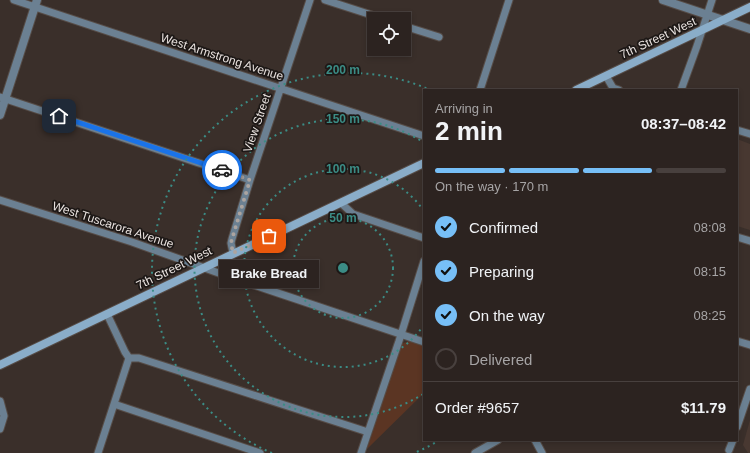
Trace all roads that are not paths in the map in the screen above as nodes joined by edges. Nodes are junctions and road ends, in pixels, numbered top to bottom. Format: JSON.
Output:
{"nodes":[{"id":1,"x":14,"y":0,"type":"edge"},
{"id":2,"x":310,"y":0,"type":"edge"},
{"id":3,"x":325,"y":0,"type":"edge"},
{"id":4,"x":509,"y":0,"type":"edge"},
{"id":5,"x":663,"y":0,"type":"edge"},
{"id":6,"x":712,"y":0,"type":"edge"},
{"id":7,"x":36,"y":4,"type":"edge"},
{"id":8,"x":750,"y":7,"type":"edge"},
{"id":9,"x":367,"y":14,"type":"edge"},
{"id":10,"x":707,"y":15,"type":"junction"},
{"id":11,"x":724,"y":20,"type":"junction"},
{"id":12,"x":411,"y":28,"type":"edge"},
{"id":13,"x":750,"y":29,"type":"edge"},
{"id":14,"x":702,"y":30,"type":"junction"},
{"id":15,"x":439,"y":37,"type":"dead end"},
{"id":16,"x":606,"y":76,"type":"junction"},
{"id":17,"x":281,"y":88,"type":"junction"},
{"id":18,"x":480,"y":89,"type":"edge"},
{"id":19,"x":578,"y":89,"type":"edge"},
{"id":20,"x":616,"y":89,"type":"edge"},
{"id":21,"x":681,"y":89,"type":"edge"},
{"id":22,"x":3,"y":98,"type":"edge"},
{"id":23,"x":0,"y":115,"type":"edge"},
{"id":24,"x":738,"y":130,"type":"edge"},
{"id":25,"x":750,"y":134,"type":"edge"},
{"id":26,"x":423,"y":136,"type":"edge"},
{"id":27,"x":423,"y":163,"type":"edge"},
{"id":28,"x":250,"y":180,"type":"junction"},
{"id":29,"x":0,"y":200,"type":"edge"},
{"id":30,"x":341,"y":203,"type":"junction"},
{"id":31,"x":738,"y":237,"type":"edge"},
{"id":32,"x":423,"y":238,"type":"edge"},
{"id":33,"x":750,"y":241,"type":"edge"},
{"id":34,"x":233,"y":253,"type":"junction"},
{"id":35,"x":423,"y":264,"type":"edge"},
{"id":36,"x":205,"y":267,"type":"junction"},
{"id":37,"x":106,"y":314,"type":"junction"},
{"id":38,"x":401,"y":335,"type":"junction"},
{"id":39,"x":738,"y":341,"type":"edge"},
{"id":40,"x":423,"y":342,"type":"edge"},
{"id":41,"x":750,"y":345,"type":"edge"},
{"id":42,"x":130,"y":358,"type":"junction"},
{"id":43,"x":0,"y":365,"type":"edge"},
{"id":44,"x":750,"y":388,"type":"edge"},
{"id":45,"x":0,"y":401,"type":"edge"},
{"id":46,"x":114,"y":404,"type":"junction"},
{"id":47,"x":738,"y":424,"type":"edge"},
{"id":48,"x":0,"y":429,"type":"edge"},
{"id":49,"x":368,"y":432,"type":"junction"},
{"id":50,"x":496,"y":441,"type":"edge"},
{"id":51,"x":536,"y":441,"type":"edge"},
{"id":52,"x":733,"y":441,"type":"edge"},
{"id":53,"x":729,"y":450,"type":"dead end"},
{"id":54,"x":98,"y":453,"type":"edge"},
{"id":55,"x":260,"y":453,"type":"edge"},
{"id":56,"x":361,"y":453,"type":"edge"},
{"id":57,"x":475,"y":453,"type":"edge"},
{"id":58,"x":542,"y":453,"type":"edge"}],
"edges":[{"from":1,"to":7,"type":"street","name":"West Armstrong Avenue"},
{"from":2,"to":17,"type":"street","name":"View Street"},
{"from":3,"to":9,"type":"street"},
{"from":4,"to":18,"type":"street"},
{"from":5,"to":10,"type":"street"},
{"from":6,"to":10,"type":"street"},
{"from":7,"to":17,"type":"street","name":"West Armstrong Avenue"},
{"from":7,"to":22,"type":"street"},
{"from":8,"to":11,"type":"main road","name":"7th Street West"},
{"from":10,"to":11,"type":"street"},
{"from":10,"to":14,"type":"street"},
{"from":11,"to":13,"type":"street"},
{"from":11,"to":14,"type":"main road","name":"7th Street West"},
{"from":12,"to":15,"type":"street"},
{"from":14,"to":16,"type":"main road","name":"7th Street West"},
{"from":14,"to":21,"type":"street"},
{"from":16,"to":19,"type":"main road","name":"7th Street West"},
{"from":16,"to":20,"type":"street"},
{"from":17,"to":26,"type":"street","name":"West Armstrong Avenue"},
{"from":17,"to":28,"type":"street","name":"View Street"},
{"from":22,"to":23,"type":"street"},
{"from":22,"to":28,"type":"street"},
{"from":24,"to":25,"type":"street"},
{"from":27,"to":30,"type":"main road","name":"7th Street West"},
{"from":28,"to":34,"type":"street","name":"View Street"},
{"from":29,"to":36,"type":"street","name":"West Tuscarora Avenue"},
{"from":30,"to":32,"type":"street"},
{"from":30,"to":34,"type":"main road","name":"7th Street West"},
{"from":31,"to":33,"type":"street"},
{"from":34,"to":36,"type":"main road","name":"7th Street West"},
{"from":35,"to":38,"type":"street"},
{"from":36,"to":37,"type":"main road","name":"7th Street West"},
{"from":36,"to":38,"type":"street","name":"West Tuscarora Avenue"},
{"from":37,"to":42,"type":"street"},
{"from":37,"to":43,"type":"main road","name":"7th Street West"},
{"from":38,"to":40,"type":"street","name":"West Tuscarora Avenue"},
{"from":38,"to":49,"type":"street"},
{"from":39,"to":41,"type":"street"},
{"from":42,"to":46,"type":"street"},
{"from":42,"to":49,"type":"street"},
{"from":44,"to":47,"type":"street"},
{"from":45,"to":48,"type":"street"},
{"from":46,"to":54,"type":"street"},
{"from":46,"to":55,"type":"street"},
{"from":49,"to":56,"type":"street"},
{"from":50,"to":57,"type":"street"},
{"from":51,"to":58,"type":"street"},
{"from":52,"to":53,"type":"street"}]}
